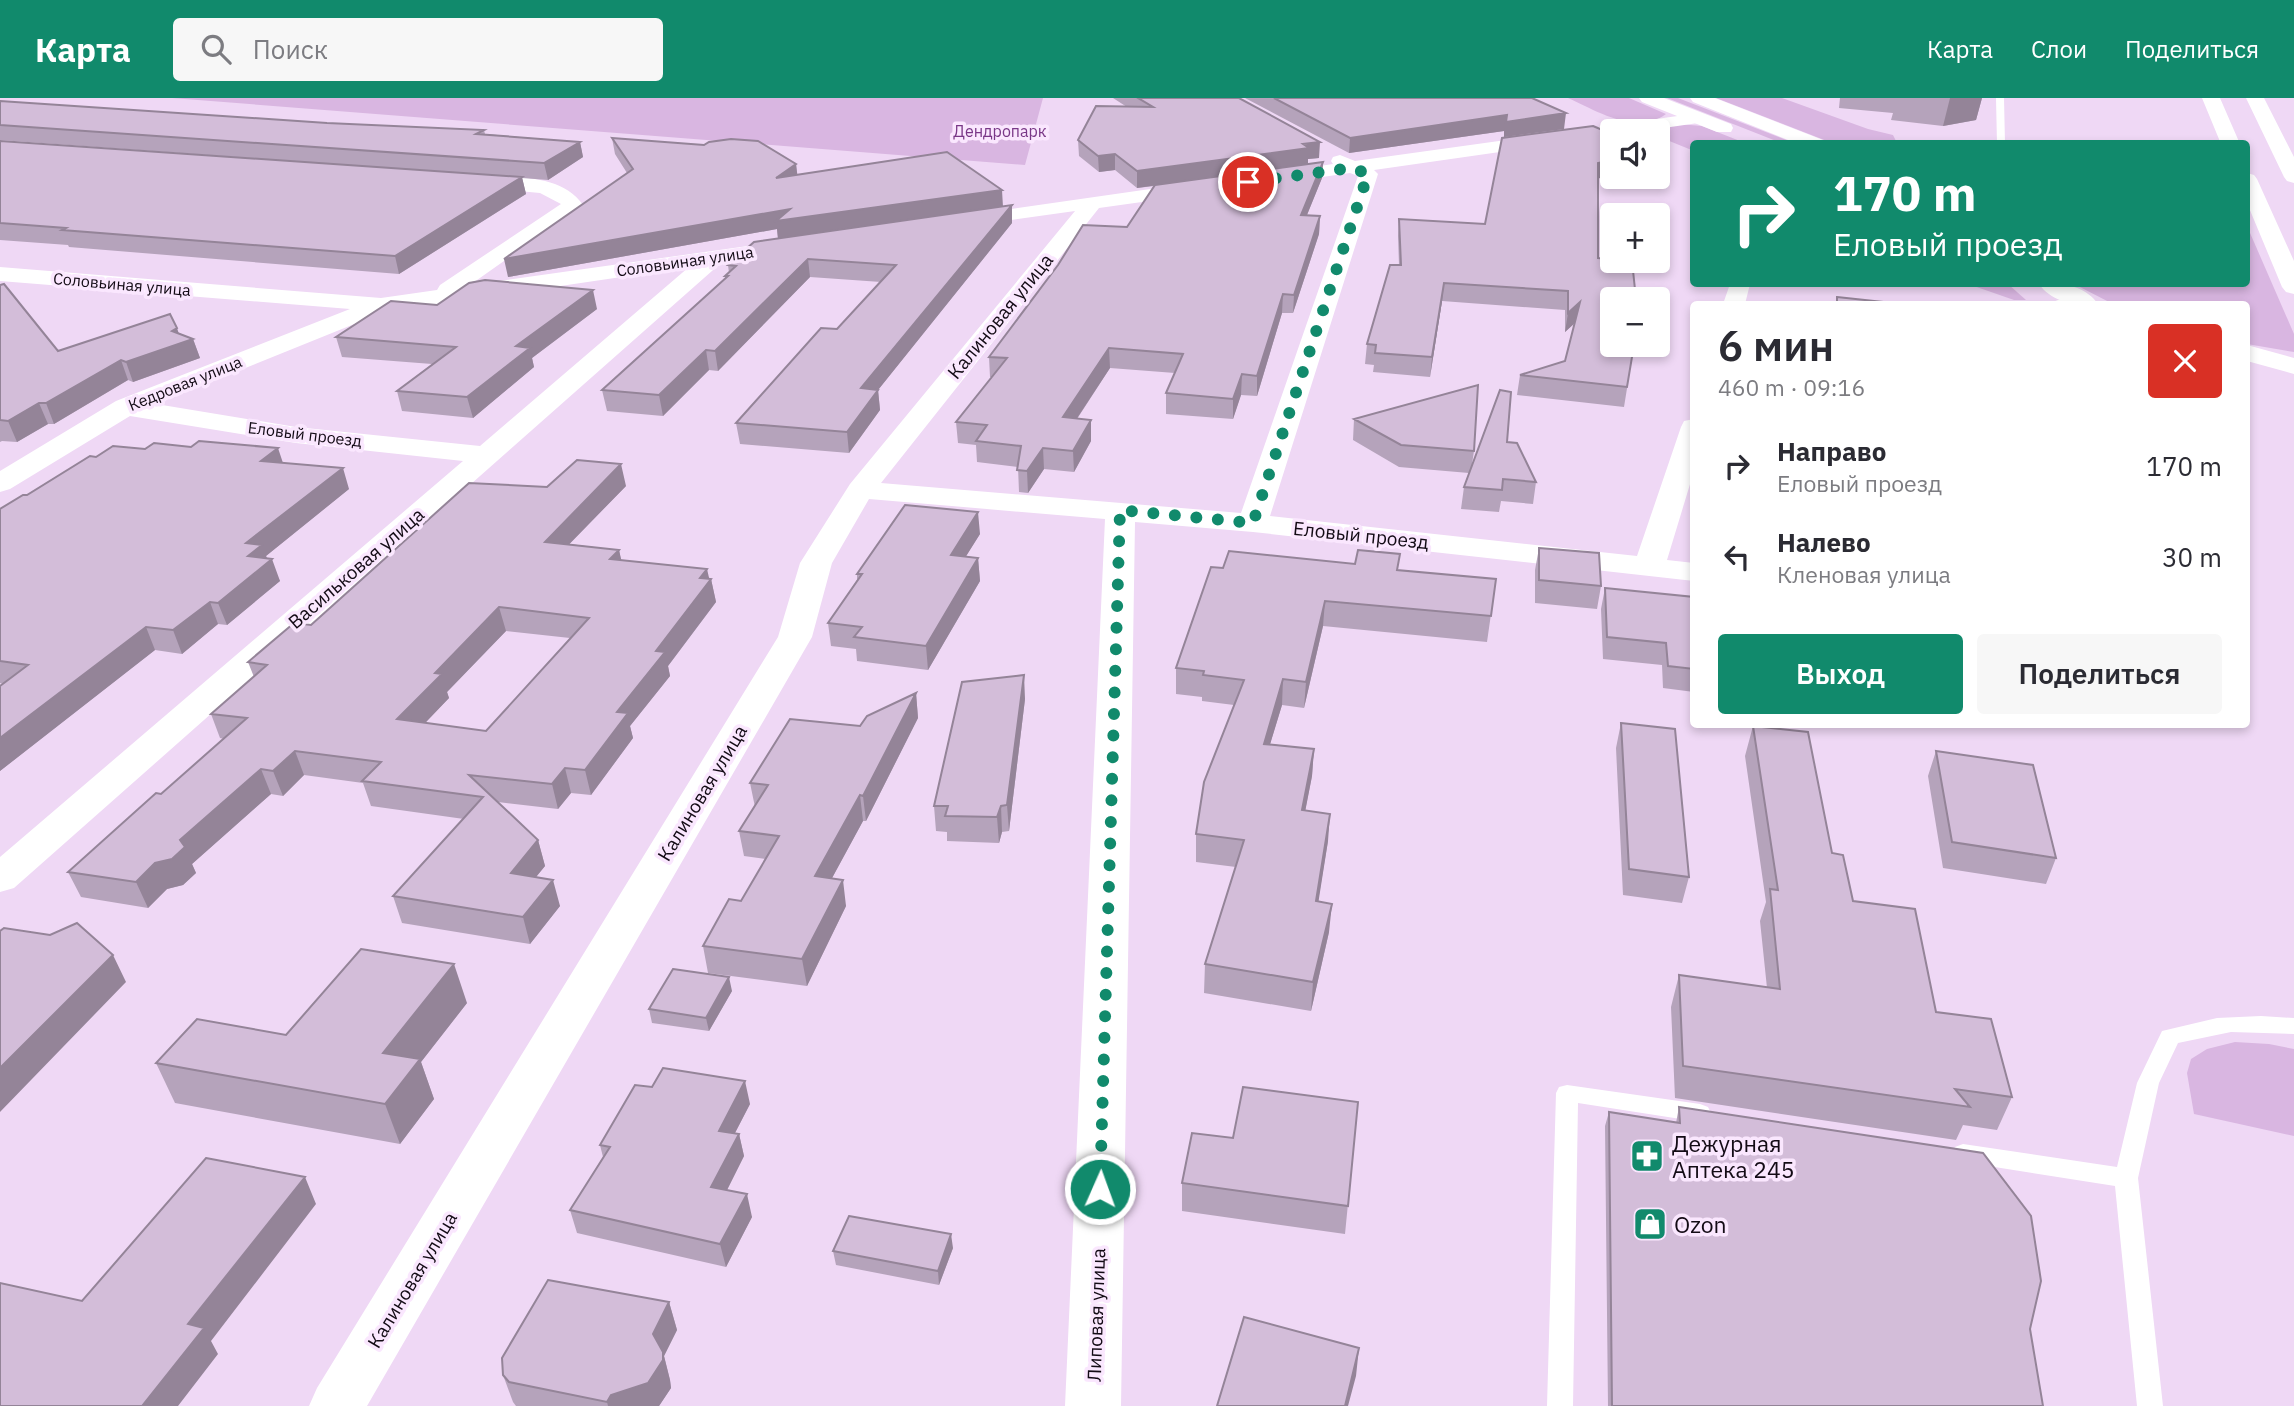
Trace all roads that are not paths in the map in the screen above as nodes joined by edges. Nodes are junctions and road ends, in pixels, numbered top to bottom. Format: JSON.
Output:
{"nodes":[{"id":1,"x":1648,"y":98,"type":"edge"},
{"id":2,"x":2000,"y":98,"type":"edge"},
{"id":3,"x":2211,"y":98,"type":"edge"},
{"id":4,"x":2255,"y":98,"type":"edge"},
{"id":5,"x":1699,"y":108,"type":"edge"},
{"id":6,"x":1738,"y":133,"type":"dead end"},
{"id":7,"x":1803,"y":140,"type":"edge"},
{"id":8,"x":2001,"y":140,"type":"edge"},
{"id":9,"x":2229,"y":140,"type":"edge"},
{"id":10,"x":1318,"y":149,"type":"edge"},
{"id":11,"x":1352,"y":168,"type":"junction"},
{"id":12,"x":2294,"y":177,"type":"edge"},
{"id":13,"x":454,"y":180,"type":"edge"},
{"id":14,"x":1256,"y":181,"type":"edge"},
{"id":15,"x":1216,"y":186,"type":"edge"},
{"id":16,"x":2250,"y":193,"type":"edge"},
{"id":17,"x":1093,"y":202,"type":"junction"},
{"id":18,"x":2254,"y":212,"type":"edge"},
{"id":19,"x":2283,"y":218,"type":"dead end"},
{"id":20,"x":943,"y":224,"type":"edge"},
{"id":21,"x":808,"y":244,"type":"edge"},
{"id":22,"x":713,"y":258,"type":"junction"},
{"id":23,"x":0,"y":274,"type":"edge"},
{"id":24,"x":2054,"y":287,"type":"edge"},
{"id":25,"x":2294,"y":287,"type":"edge"},
{"id":26,"x":441,"y":295,"type":"junction"},
{"id":27,"x":2070,"y":301,"type":"edge"},
{"id":28,"x":381,"y":305,"type":"junction"},
{"id":29,"x":2250,"y":354,"type":"edge"},
{"id":30,"x":2294,"y":366,"type":"edge"},
{"id":31,"x":125,"y":407,"type":"junction"},
{"id":32,"x":1690,"y":439,"type":"edge"},
{"id":33,"x":485,"y":455,"type":"junction"},
{"id":34,"x":0,"y":483,"type":"edge"},
{"id":35,"x":860,"y":490,"type":"junction"},
{"id":36,"x":1120,"y":510,"type":"junction"},
{"id":37,"x":1253,"y":523,"type":"junction"},
{"id":38,"x":1649,"y":566,"type":"junction"},
{"id":39,"x":1690,"y":571,"type":"edge"},
{"id":40,"x":0,"y":879,"type":"edge"},
{"id":41,"x":2294,"y":1026,"type":"edge"},
{"id":42,"x":1717,"y":1116,"type":"edge"},
{"id":43,"x":1935,"y":1149,"type":"edge"},
{"id":44,"x":2126,"y":1178,"type":"junction"},
{"id":45,"x":337,"y":1406,"type":"edge"},
{"id":46,"x":1093,"y":1406,"type":"edge"},
{"id":47,"x":1560,"y":1406,"type":"edge"},
{"id":48,"x":2150,"y":1406,"type":"edge"}],
"edges":[{"from":1,"to":5,"type":"main road"},
{"from":2,"to":8,"type":"lane"},
{"from":3,"to":9,"type":"main road"},
{"from":4,"to":12,"type":"main road"},
{"from":5,"to":6,"type":"main road"},
{"from":5,"to":7,"type":"main road"},
{"from":5,"to":11,"type":"street"},
{"from":10,"to":11,"type":"street"},
{"from":11,"to":14,"type":"street"},
{"from":11,"to":37,"type":"street"},
{"from":13,"to":26,"type":"street"},
{"from":15,"to":17,"type":"street"},
{"from":16,"to":18,"type":"main road"},
{"from":17,"to":20,"type":"street"},
{"from":17,"to":35,"type":"street","name":"Калиновая улица"},
{"from":18,"to":19,"type":"main road"},
{"from":18,"to":25,"type":"main road"},
{"from":21,"to":22,"type":"street","name":"Соловьиная улица"},
{"from":22,"to":26,"type":"street","name":"Соловьиная улица"},
{"from":22,"to":33,"type":"street","name":"Васильковая улица"},
{"from":23,"to":28,"type":"street","name":"Соловьиная улица"},
{"from":24,"to":27,"type":"main road"},
{"from":26,"to":28,"type":"street","name":"Соловьиная улица"},
{"from":28,"to":31,"type":"street","name":"Кедровая улица"},
{"from":29,"to":30,"type":"main road"},
{"from":31,"to":33,"type":"street","name":"Еловый проезд"},
{"from":31,"to":34,"type":"street","name":"Кедровая улица"},
{"from":32,"to":38,"type":"street"},
{"from":33,"to":40,"type":"street","name":"Васильковая улица"},
{"from":35,"to":36,"type":"street","name":"Еловый проезд"},
{"from":35,"to":45,"type":"street","name":"Калиновая улица"},
{"from":36,"to":37,"type":"street","name":"Еловый проезд"},
{"from":36,"to":46,"type":"street","name":"Липовая улица"},
{"from":37,"to":38,"type":"street","name":"Еловый проезд"},
{"from":38,"to":39,"type":"street","name":"Еловый проезд"},
{"from":41,"to":44,"type":"lane"},
{"from":42,"to":47,"type":"lane"},
{"from":43,"to":44,"type":"lane"},
{"from":44,"to":48,"type":"lane"}]}
